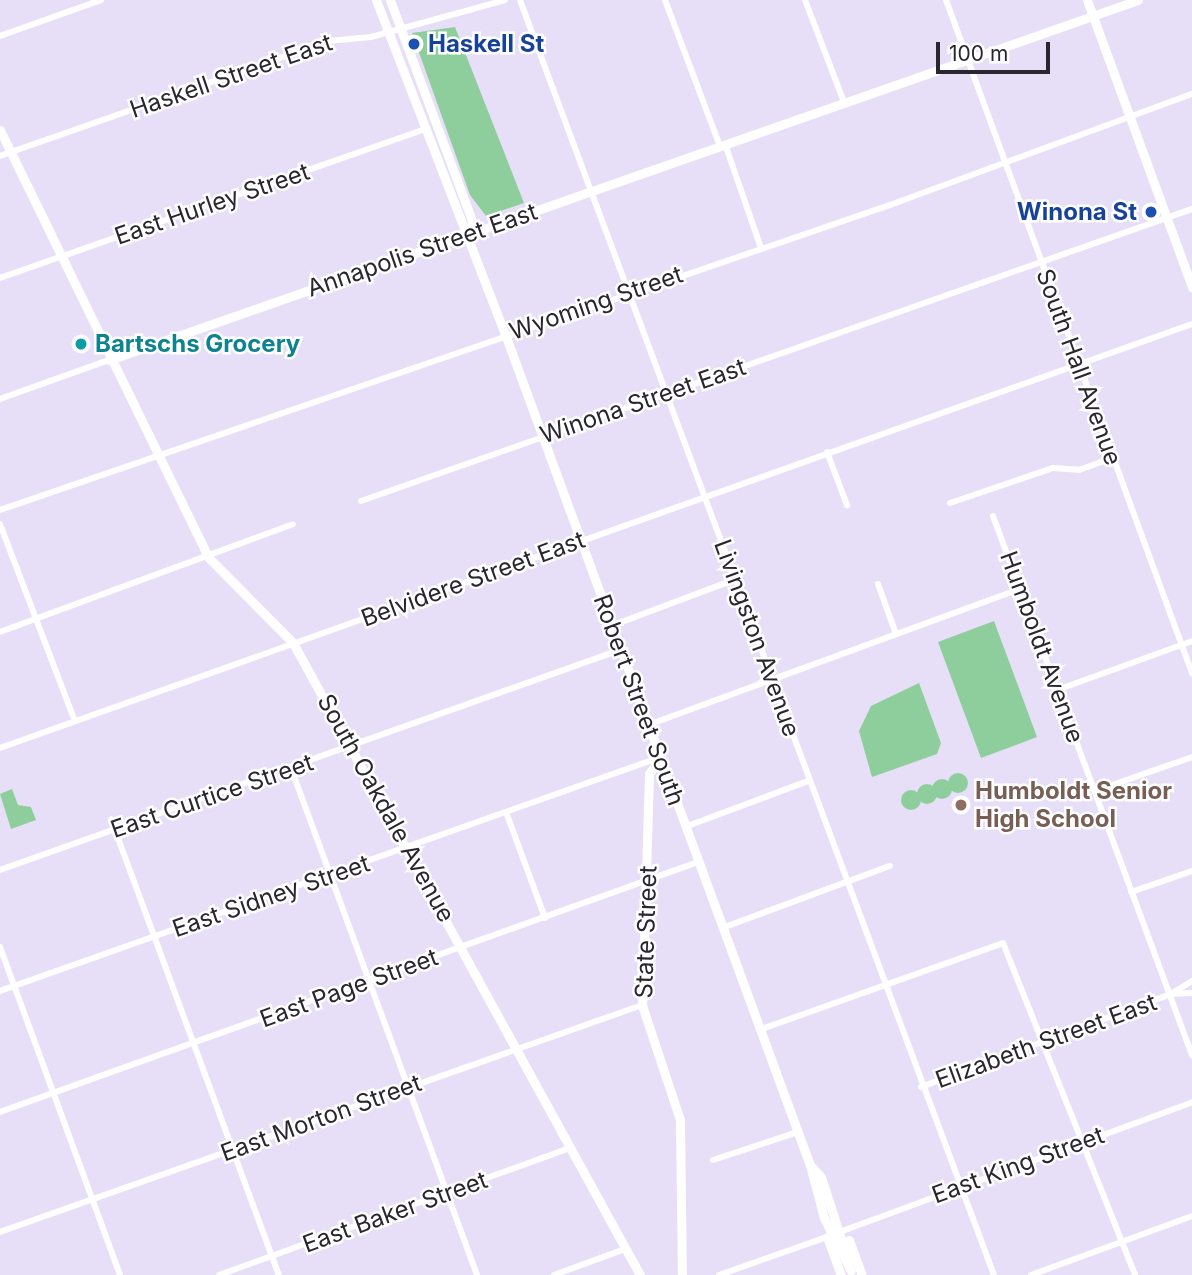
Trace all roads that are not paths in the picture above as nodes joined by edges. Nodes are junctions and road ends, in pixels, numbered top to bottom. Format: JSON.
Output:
{"nodes":[{"id":1,"x":101,"y":0,"type":"edge"},
{"id":2,"x":376,"y":0,"type":"edge"},
{"id":3,"x":390,"y":0,"type":"edge"},
{"id":4,"x":505,"y":0,"type":"edge"},
{"id":5,"x":520,"y":0,"type":"edge"},
{"id":6,"x":665,"y":0,"type":"edge"},
{"id":7,"x":806,"y":0,"type":"edge"},
{"id":8,"x":946,"y":0,"type":"edge"},
{"id":9,"x":1087,"y":0,"type":"edge"},
{"id":10,"x":1138,"y":0,"type":"edge"},
{"id":11,"x":1094,"y":17,"type":"junction"},
{"id":12,"x":401,"y":27,"type":"junction"},
{"id":13,"x":388,"y":32,"type":"junction"},
{"id":14,"x":0,"y":36,"type":"edge"},
{"id":15,"x":968,"y":60,"type":"junction"},
{"id":16,"x":1192,"y":94,"type":"edge"},
{"id":17,"x":844,"y":102,"type":"junction"},
{"id":18,"x":1129,"y":118,"type":"junction"},
{"id":19,"x":425,"y":129,"type":"junction"},
{"id":20,"x":0,"y":130,"type":"edge"},
{"id":21,"x":722,"y":145,"type":"junction"},
{"id":22,"x":10,"y":152,"type":"junction"},
{"id":23,"x":0,"y":156,"type":"edge"},
{"id":24,"x":1004,"y":164,"type":"junction"},
{"id":25,"x":593,"y":190,"type":"junction"},
{"id":26,"x":1192,"y":209,"type":"edge"},
{"id":27,"x":1167,"y":219,"type":"junction"},
{"id":28,"x":469,"y":234,"type":"junction"},
{"id":29,"x":761,"y":248,"type":"junction"},
{"id":30,"x":58,"y":258,"type":"junction"},
{"id":31,"x":1043,"y":264,"type":"junction"},
{"id":32,"x":0,"y":278,"type":"edge"},
{"id":33,"x":1192,"y":287,"type":"edge"},
{"id":34,"x":630,"y":292,"type":"junction"},
{"id":35,"x":1192,"y":324,"type":"edge"},
{"id":36,"x":505,"y":334,"type":"junction"},
{"id":37,"x":108,"y":360,"type":"junction"},
{"id":38,"x":1078,"y":369,"type":"junction"},
{"id":39,"x":667,"y":393,"type":"junction"},
{"id":40,"x":0,"y":398,"type":"edge"},
{"id":41,"x":542,"y":436,"type":"junction"},
{"id":42,"x":827,"y":452,"type":"junction"},
{"id":43,"x":154,"y":455,"type":"junction"},
{"id":44,"x":1112,"y":458,"type":"junction"},
{"id":45,"x":705,"y":496,"type":"junction"},
{"id":46,"x":361,"y":501,"type":"dead end"},
{"id":47,"x":950,"y":503,"type":"dead end"},
{"id":48,"x":847,"y":505,"type":"dead end"},
{"id":49,"x":0,"y":510,"type":"edge"},
{"id":50,"x":993,"y":516,"type":"dead end"},
{"id":51,"x":0,"y":523,"type":"edge"},
{"id":52,"x":293,"y":524,"type":"dead end"},
{"id":53,"x":580,"y":540,"type":"junction"},
{"id":54,"x":208,"y":557,"type":"junction"},
{"id":55,"x":736,"y":579,"type":"junction"},
{"id":56,"x":878,"y":584,"type":"dead end"},
{"id":57,"x":1020,"y":589,"type":"junction"},
{"id":58,"x":37,"y":618,"type":"junction"},
{"id":59,"x":611,"y":626,"type":"junction"},
{"id":60,"x":0,"y":632,"type":"edge"},
{"id":61,"x":896,"y":634,"type":"junction"},
{"id":62,"x":1192,"y":641,"type":"edge"},
{"id":63,"x":293,"y":643,"type":"junction"},
{"id":64,"x":1182,"y":645,"type":"junction"},
{"id":65,"x":620,"y":650,"type":"junction"},
{"id":66,"x":1192,"y":673,"type":"edge"},
{"id":67,"x":772,"y":680,"type":"junction"},
{"id":68,"x":1057,"y":690,"type":"junction"},
{"id":69,"x":75,"y":721,"type":"junction"},
{"id":70,"x":648,"y":725,"type":"junction"},
{"id":71,"x":352,"y":747,"type":"junction"},
{"id":72,"x":0,"y":748,"type":"edge"},
{"id":73,"x":1192,"y":757,"type":"edge"},
{"id":74,"x":660,"y":758,"type":"junction"},
{"id":75,"x":291,"y":768,"type":"junction"},
{"id":76,"x":808,"y":781,"type":"junction"},
{"id":77,"x":669,"y":783,"type":"junction"},
{"id":78,"x":1095,"y":791,"type":"junction"},
{"id":79,"x":652,"y":793,"type":"junction"},
{"id":80,"x":506,"y":812,"type":"junction"},
{"id":81,"x":111,"y":819,"type":"dead end"},
{"id":82,"x":685,"y":827,"type":"junction"},
{"id":83,"x":116,"y":830,"type":"junction"},
{"id":84,"x":407,"y":847,"type":"junction"},
{"id":85,"x":698,"y":862,"type":"junction"},
{"id":86,"x":890,"y":866,"type":"dead end"},
{"id":87,"x":0,"y":870,"type":"edge"},
{"id":88,"x":1192,"y":871,"type":"edge"},
{"id":89,"x":331,"y":875,"type":"junction"},
{"id":90,"x":648,"y":880,"type":"junction"},
{"id":91,"x":846,"y":885,"type":"junction"},
{"id":92,"x":1131,"y":892,"type":"junction"},
{"id":93,"x":545,"y":918,"type":"junction"},
{"id":94,"x":722,"y":929,"type":"junction"},
{"id":95,"x":154,"y":937,"type":"junction"},
{"id":96,"x":0,"y":947,"type":"edge"},
{"id":97,"x":464,"y":947,"type":"junction"},
{"id":98,"x":370,"y":980,"type":"junction"},
{"id":99,"x":1192,"y":981,"type":"edge"},
{"id":100,"x":884,"y":985,"type":"junction"},
{"id":101,"x":15,"y":986,"type":"junction"},
{"id":102,"x":0,"y":991,"type":"edge"},
{"id":103,"x":1192,"y":993,"type":"edge"},
{"id":104,"x":1171,"y":994,"type":"junction"},
{"id":105,"x":642,"y":1005,"type":"junction"},
{"id":106,"x":759,"y":1030,"type":"junction"},
{"id":107,"x":1044,"y":1040,"type":"junction"},
{"id":108,"x":193,"y":1043,"type":"junction"},
{"id":109,"x":521,"y":1047,"type":"junction"},
{"id":110,"x":1192,"y":1055,"type":"edge"},
{"id":111,"x":408,"y":1087,"type":"junction"},
{"id":112,"x":921,"y":1087,"type":"junction"},
{"id":113,"x":53,"y":1093,"type":"junction"},
{"id":114,"x":1192,"y":1102,"type":"edge"},
{"id":115,"x":0,"y":1112,"type":"edge"},
{"id":116,"x":798,"y":1132,"type":"junction"},
{"id":117,"x":1081,"y":1142,"type":"junction"},
{"id":118,"x":572,"y":1147,"type":"junction"},
{"id":119,"x":233,"y":1150,"type":"junction"},
{"id":120,"x":713,"y":1160,"type":"dead end"},
{"id":121,"x":810,"y":1165,"type":"junction"},
{"id":122,"x":960,"y":1186,"type":"junction"},
{"id":123,"x":447,"y":1193,"type":"junction"},
{"id":124,"x":93,"y":1199,"type":"junction"},
{"id":125,"x":834,"y":1214,"type":"junction"},
{"id":126,"x":1192,"y":1216,"type":"edge"},
{"id":127,"x":824,"y":1218,"type":"junction"},
{"id":128,"x":845,"y":1230,"type":"junction"},
{"id":129,"x":0,"y":1232,"type":"edge"},
{"id":130,"x":827,"y":1237,"type":"junction"},
{"id":131,"x":1123,"y":1242,"type":"junction"},
{"id":132,"x":625,"y":1249,"type":"junction"},
{"id":133,"x":272,"y":1256,"type":"junction"},
{"id":134,"x":851,"y":1273,"type":"edge"},
{"id":135,"x":120,"y":1275,"type":"edge"},
{"id":136,"x":219,"y":1275,"type":"edge"},
{"id":137,"x":279,"y":1275,"type":"edge"},
{"id":138,"x":478,"y":1275,"type":"edge"},
{"id":139,"x":554,"y":1275,"type":"edge"},
{"id":140,"x":640,"y":1275,"type":"edge"},
{"id":141,"x":681,"y":1275,"type":"edge"},
{"id":142,"x":719,"y":1275,"type":"edge"},
{"id":143,"x":841,"y":1275,"type":"edge"},
{"id":144,"x":862,"y":1275,"type":"edge"},
{"id":145,"x":994,"y":1275,"type":"edge"},
{"id":146,"x":1031,"y":1275,"type":"edge"},
{"id":147,"x":1135,"y":1275,"type":"edge"}],
"edges":[{"from":1,"to":14,"type":"street"},
{"from":2,"to":13,"type":"street","name":"Robert Street South"},
{"from":3,"to":12,"type":"street","name":"Robert Street South"},
{"from":4,"to":12,"type":"street","name":"Haskell Street East"},
{"from":5,"to":25,"type":"street","name":"Livingston Avenue"},
{"from":6,"to":21,"type":"street"},
{"from":7,"to":17,"type":"street"},
{"from":8,"to":15,"type":"street","name":"South Hall Avenue"},
{"from":9,"to":11,"type":"street"},
{"from":10,"to":11,"type":"street","name":"Annapolis Street East"},
{"from":11,"to":15,"type":"street","name":"Annapolis Street East"},
{"from":11,"to":18,"type":"street"},
{"from":12,"to":13,"type":"street","name":"Haskell Street East"},
{"from":12,"to":28,"type":"street","name":"Robert Street South"},
{"from":13,"to":19,"type":"street","name":"Robert Street South"},
{"from":13,"to":22,"type":"street","name":"Haskell Street East"},
{"from":15,"to":17,"type":"street","name":"Annapolis Street East"},
{"from":15,"to":24,"type":"street","name":"South Hall Avenue"},
{"from":16,"to":18,"type":"street","name":"Wyoming Street"},
{"from":17,"to":21,"type":"street","name":"Annapolis Street East"},
{"from":18,"to":24,"type":"street","name":"Wyoming Street"},
{"from":18,"to":27,"type":"street"},
{"from":19,"to":28,"type":"street","name":"Robert Street South"},
{"from":19,"to":30,"type":"street","name":"East Hurley Street"},
{"from":20,"to":22,"type":"street","name":"South Oakdale Avenue"},
{"from":21,"to":25,"type":"street","name":"Annapolis Street East"},
{"from":21,"to":29,"type":"street"},
{"from":22,"to":23,"type":"street","name":"Haskell Street East"},
{"from":22,"to":30,"type":"street","name":"South Oakdale Avenue"},
{"from":24,"to":29,"type":"street","name":"Wyoming Street"},
{"from":24,"to":31,"type":"street","name":"South Hall Avenue"},
{"from":25,"to":28,"type":"street","name":"Annapolis Street East"},
{"from":25,"to":34,"type":"street","name":"Livingston Avenue"},
{"from":26,"to":27,"type":"street","name":"Winona Street East"},
{"from":27,"to":31,"type":"street","name":"Winona Street East"},
{"from":27,"to":33,"type":"street"},
{"from":28,"to":36,"type":"street","name":"Robert Street South"},
{"from":28,"to":37,"type":"street","name":"Annapolis Street East"},
{"from":29,"to":34,"type":"street","name":"Wyoming Street"},
{"from":30,"to":32,"type":"street","name":"East Hurley Street"},
{"from":30,"to":37,"type":"street","name":"South Oakdale Avenue"},
{"from":31,"to":38,"type":"street","name":"South Hall Avenue"},
{"from":31,"to":39,"type":"street","name":"Winona Street East"},
{"from":34,"to":36,"type":"street","name":"Wyoming Street"},
{"from":34,"to":39,"type":"street","name":"Livingston Avenue"},
{"from":35,"to":38,"type":"street","name":"Belvidere Street East"},
{"from":36,"to":41,"type":"street","name":"Robert Street South"},
{"from":36,"to":43,"type":"street","name":"Wyoming Street"},
{"from":37,"to":40,"type":"street","name":"Annapolis Street East"},
{"from":37,"to":43,"type":"street","name":"South Oakdale Avenue"},
{"from":38,"to":42,"type":"street","name":"Belvidere Street East"},
{"from":38,"to":44,"type":"street","name":"South Hall Avenue"},
{"from":39,"to":41,"type":"street","name":"Winona Street East"},
{"from":39,"to":45,"type":"street","name":"Livingston Avenue"},
{"from":41,"to":46,"type":"street","name":"Winona Street East"},
{"from":41,"to":53,"type":"street","name":"Robert Street South"},
{"from":42,"to":45,"type":"street","name":"Belvidere Street East"},
{"from":42,"to":48,"type":"street"},
{"from":43,"to":49,"type":"street","name":"Wyoming Street"},
{"from":43,"to":54,"type":"street","name":"South Oakdale Avenue"},
{"from":44,"to":47,"type":"street"},
{"from":44,"to":64,"type":"street","name":"South Hall Avenue"},
{"from":45,"to":53,"type":"street","name":"Belvidere Street East"},
{"from":45,"to":55,"type":"street","name":"Livingston Avenue"},
{"from":50,"to":57,"type":"street","name":"Humboldt Avenue"},
{"from":51,"to":58,"type":"street"},
{"from":52,"to":54,"type":"street"},
{"from":53,"to":59,"type":"street","name":"Robert Street South"},
{"from":53,"to":63,"type":"street","name":"Belvidere Street East"},
{"from":54,"to":58,"type":"street"},
{"from":54,"to":63,"type":"street","name":"South Oakdale Avenue"},
{"from":55,"to":59,"type":"street"},
{"from":55,"to":67,"type":"street","name":"Livingston Avenue"},
{"from":56,"to":61,"type":"street"},
{"from":57,"to":61,"type":"street"},
{"from":57,"to":68,"type":"street","name":"Humboldt Avenue"},
{"from":58,"to":60,"type":"street"},
{"from":58,"to":69,"type":"street"},
{"from":59,"to":65,"type":"street","name":"Robert Street South"},
{"from":61,"to":67,"type":"street"},
{"from":62,"to":64,"type":"street"},
{"from":63,"to":69,"type":"street","name":"Belvidere Street East"},
{"from":63,"to":71,"type":"street","name":"South Oakdale Avenue"},
{"from":64,"to":66,"type":"street","name":"South Hall Avenue"},
{"from":64,"to":68,"type":"street"},
{"from":65,"to":70,"type":"street","name":"Robert Street South"},
{"from":65,"to":71,"type":"street","name":"East Curtice Street"},
{"from":67,"to":70,"type":"street"},
{"from":67,"to":76,"type":"street","name":"Livingston Avenue"},
{"from":68,"to":78,"type":"street","name":"Humboldt Avenue"},
{"from":69,"to":72,"type":"street","name":"Belvidere Street East"},
{"from":70,"to":74,"type":"street","name":"Robert Street South"},
{"from":71,"to":75,"type":"street","name":"East Curtice Street"},
{"from":71,"to":84,"type":"street","name":"South Oakdale Avenue"},
{"from":73,"to":78,"type":"street"},
{"from":74,"to":77,"type":"street","name":"Robert Street South"},
{"from":74,"to":79,"type":"street","name":"State Street"},
{"from":74,"to":80,"type":"street","name":"East Sidney Street"},
{"from":75,"to":83,"type":"street","name":"East Curtice Street"},
{"from":75,"to":89,"type":"street"},
{"from":76,"to":82,"type":"street"},
{"from":76,"to":91,"type":"street","name":"Livingston Avenue"},
{"from":77,"to":79,"type":"street"},
{"from":77,"to":82,"type":"street","name":"Robert Street South"},
{"from":78,"to":92,"type":"street","name":"Humboldt Avenue"},
{"from":79,"to":90,"type":"street","name":"State Street"},
{"from":80,"to":84,"type":"street","name":"East Sidney Street"},
{"from":80,"to":93,"type":"street"},
{"from":81,"to":83,"type":"street"},
{"from":82,"to":85,"type":"street","name":"Robert Street South"},
{"from":83,"to":87,"type":"street","name":"East Curtice Street"},
{"from":83,"to":95,"type":"street"},
{"from":84,"to":89,"type":"street","name":"East Sidney Street"},
{"from":84,"to":97,"type":"street","name":"South Oakdale Avenue"},
{"from":85,"to":90,"type":"street","name":"East Page Street"},
{"from":85,"to":94,"type":"street","name":"Robert Street South"},
{"from":86,"to":91,"type":"street"},
{"from":88,"to":92,"type":"street"},
{"from":89,"to":95,"type":"street","name":"East Sidney Street"},
{"from":89,"to":98,"type":"street"},
{"from":90,"to":93,"type":"street","name":"East Page Street"},
{"from":90,"to":105,"type":"street","name":"State Street"},
{"from":91,"to":94,"type":"street"},
{"from":91,"to":100,"type":"street","name":"Livingston Avenue"},
{"from":92,"to":104,"type":"street","name":"Humboldt Avenue"},
{"from":93,"to":97,"type":"street","name":"East Page Street"},
{"from":94,"to":106,"type":"street","name":"Robert Street South"},
{"from":95,"to":101,"type":"street","name":"East Sidney Street"},
{"from":95,"to":108,"type":"street"},
{"from":96,"to":101,"type":"street"},
{"from":97,"to":98,"type":"street","name":"East Page Street"},
{"from":97,"to":109,"type":"street","name":"South Oakdale Avenue"},
{"from":98,"to":108,"type":"street","name":"East Page Street"},
{"from":98,"to":111,"type":"street"},
{"from":99,"to":104,"type":"street","name":"Elizabeth Street East"},
{"from":100,"to":106,"type":"street"},
{"from":100,"to":107,"type":"street"},
{"from":100,"to":112,"type":"street","name":"Livingston Avenue"},
{"from":101,"to":102,"type":"street","name":"East Sidney Street"},
{"from":101,"to":113,"type":"street"},
{"from":103,"to":104,"type":"street","name":"Elizabeth Street East"},
{"from":104,"to":107,"type":"street","name":"Elizabeth Street East"},
{"from":104,"to":110,"type":"street","name":"Humboldt Avenue"},
{"from":105,"to":109,"type":"street","name":"East Morton Street"},
{"from":105,"to":141,"type":"street","name":"State Street"},
{"from":106,"to":116,"type":"street","name":"Robert Street South"},
{"from":107,"to":112,"type":"street","name":"Elizabeth Street East"},
{"from":107,"to":117,"type":"street"},
{"from":108,"to":113,"type":"street","name":"East Page Street"},
{"from":108,"to":119,"type":"street"},
{"from":109,"to":111,"type":"street","name":"East Morton Street"},
{"from":109,"to":118,"type":"street","name":"South Oakdale Avenue"},
{"from":111,"to":119,"type":"street","name":"East Morton Street"},
{"from":111,"to":123,"type":"street"},
{"from":112,"to":122,"type":"street","name":"Livingston Avenue"},
{"from":113,"to":115,"type":"street","name":"East Page Street"},
{"from":113,"to":124,"type":"street"},
{"from":114,"to":117,"type":"street","name":"East King Street"},
{"from":116,"to":120,"type":"street"},
{"from":116,"to":121,"type":"street","name":"Robert Street South"},
{"from":117,"to":122,"type":"street","name":"East King Street"},
{"from":117,"to":131,"type":"street"},
{"from":118,"to":123,"type":"street","name":"East Baker Street"},
{"from":118,"to":132,"type":"street","name":"South Oakdale Avenue"},
{"from":119,"to":124,"type":"street","name":"East Morton Street"},
{"from":119,"to":133,"type":"street"},
{"from":121,"to":125,"type":"street","name":"Robert Street South"},
{"from":121,"to":127,"type":"street","name":"Robert Street South"},
{"from":122,"to":128,"type":"street","name":"East King Street"},
{"from":122,"to":145,"type":"street","name":"Livingston Avenue"},
{"from":123,"to":133,"type":"street","name":"East Baker Street"},
{"from":123,"to":138,"type":"street"},
{"from":124,"to":129,"type":"street","name":"East Morton Street"},
{"from":124,"to":135,"type":"street"},
{"from":125,"to":128,"type":"street"},
{"from":125,"to":134,"type":"street","name":"Robert Street South"},
{"from":126,"to":131,"type":"street"},
{"from":127,"to":130,"type":"street"},
{"from":127,"to":134,"type":"street","name":"Robert Street South"},
{"from":128,"to":144,"type":"street"},
{"from":130,"to":142,"type":"street"},
{"from":130,"to":143,"type":"street"},
{"from":131,"to":146,"type":"street"},
{"from":131,"to":147,"type":"street"},
{"from":132,"to":139,"type":"street"},
{"from":132,"to":140,"type":"street","name":"South Oakdale Avenue"},
{"from":133,"to":136,"type":"street","name":"East Baker Street"},
{"from":133,"to":137,"type":"street"}]}
